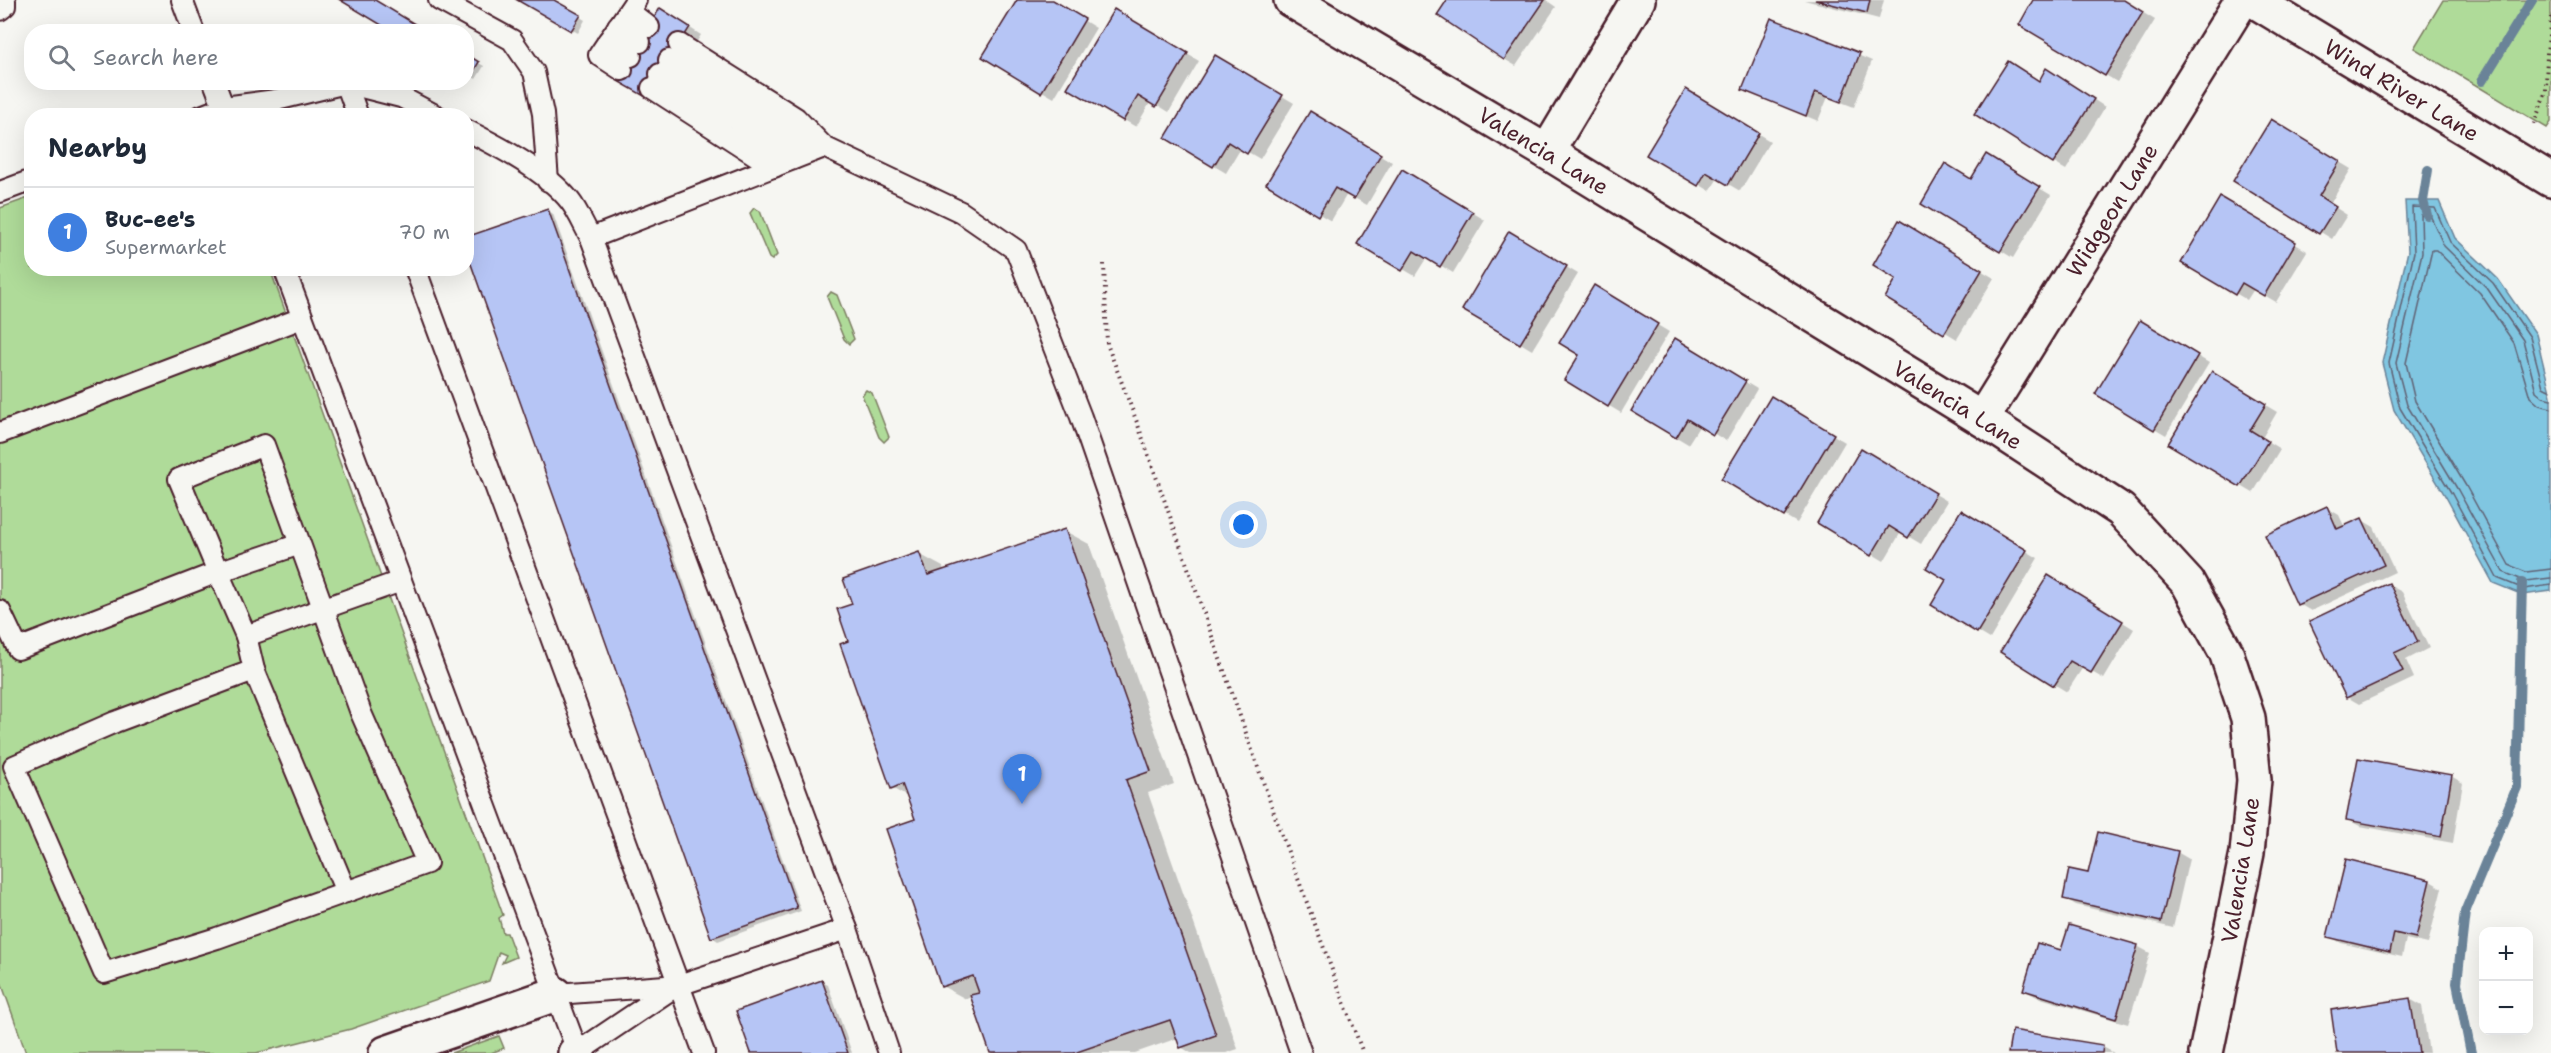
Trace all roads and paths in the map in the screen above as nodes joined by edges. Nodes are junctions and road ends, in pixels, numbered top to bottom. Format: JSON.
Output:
{"nodes":[{"id":1,"x":4,"y":0,"type":"edge"},
{"id":2,"x":182,"y":0,"type":"edge"},
{"id":3,"x":439,"y":0,"type":"edge"},
{"id":4,"x":1291,"y":0,"type":"edge"},
{"id":5,"x":1638,"y":0,"type":"edge"},
{"id":6,"x":2242,"y":0,"type":"edge"},
{"id":7,"x":2253,"y":0,"type":"edge"},
{"id":8,"x":0,"y":10,"type":"edge"},
{"id":9,"x":2551,"y":17,"type":"edge"},
{"id":10,"x":623,"y":20,"type":"edge"},
{"id":11,"x":191,"y":24,"type":"edge"},
{"id":12,"x":665,"y":67,"type":"junction"},
{"id":13,"x":217,"y":90,"type":"edge"},
{"id":14,"x":315,"y":90,"type":"edge"},
{"id":15,"x":349,"y":90,"type":"edge"},
{"id":16,"x":374,"y":90,"type":"edge"},
{"id":17,"x":224,"y":108,"type":"edge"},
{"id":18,"x":239,"y":108,"type":"edge"},
{"id":19,"x":355,"y":108,"type":"edge"},
{"id":20,"x":421,"y":108,"type":"edge"},
{"id":21,"x":2534,"y":124,"type":"dead end"},
{"id":22,"x":474,"y":134,"type":"edge"},
{"id":23,"x":819,"y":149,"type":"junction"},
{"id":24,"x":1547,"y":152,"type":"junction"},
{"id":25,"x":793,"y":159,"type":"junction"},
{"id":26,"x":774,"y":167,"type":"junction"},
{"id":27,"x":2551,"y":180,"type":"edge"},
{"id":28,"x":548,"y":181,"type":"junction"},
{"id":29,"x":24,"y":183,"type":"edge"},
{"id":30,"x":0,"y":192,"type":"edge"},
{"id":31,"x":591,"y":238,"type":"junction"},
{"id":32,"x":1104,"y":264,"type":"dead end"},
{"id":33,"x":287,"y":276,"type":"edge"},
{"id":34,"x":418,"y":276,"type":"edge"},
{"id":35,"x":302,"y":318,"type":"junction"},
{"id":36,"x":1982,"y":419,"type":"junction"},
{"id":37,"x":0,"y":434,"type":"edge"},
{"id":38,"x":300,"y":544,"type":"junction"},
{"id":39,"x":218,"y":572,"type":"junction"},
{"id":40,"x":401,"y":581,"type":"junction"},
{"id":41,"x":324,"y":609,"type":"junction"},
{"id":42,"x":0,"y":612,"type":"edge"},
{"id":43,"x":246,"y":636,"type":"junction"},
{"id":44,"x":254,"y":670,"type":"junction"},
{"id":45,"x":346,"y":892,"type":"junction"},
{"id":46,"x":847,"y":930,"type":"junction"},
{"id":47,"x":679,"y":985,"type":"junction"},
{"id":48,"x":556,"y":994,"type":"junction"},
{"id":49,"x":386,"y":1053,"type":"edge"},
{"id":50,"x":577,"y":1053,"type":"edge"},
{"id":51,"x":704,"y":1053,"type":"edge"},
{"id":52,"x":889,"y":1053,"type":"edge"},
{"id":53,"x":1301,"y":1053,"type":"edge"},
{"id":54,"x":1363,"y":1053,"type":"edge"},
{"id":55,"x":2206,"y":1053,"type":"edge"}],
"edges":[{"from":1,"to":8,"type":"lane"},
{"from":2,"to":11,"type":"lane"},
{"from":3,"to":28,"type":"lane"},
{"from":4,"to":24,"type":"street","name":"Valencia Lane"},
{"from":5,"to":24,"type":"street"},
{"from":6,"to":36,"type":"street","name":"Widgeon Lane"},
{"from":7,"to":27,"type":"street","name":"Wind River Lane"},
{"from":9,"to":21,"type":"path"},
{"from":10,"to":10,"type":"lane"},
{"from":12,"to":23,"type":"lane"},
{"from":12,"to":25,"type":"lane"},
{"from":12,"to":26,"type":"lane"},
{"from":13,"to":17,"type":"lane"},
{"from":14,"to":18,"type":"lane"},
{"from":15,"to":19,"type":"lane"},
{"from":16,"to":20,"type":"lane"},
{"from":22,"to":28,"type":"lane"},
{"from":23,"to":25,"type":"lane"},
{"from":23,"to":53,"type":"lane"},
{"from":24,"to":36,"type":"street","name":"Valencia Lane"},
{"from":25,"to":26,"type":"lane"},
{"from":26,"to":31,"type":"lane"},
{"from":28,"to":31,"type":"lane"},
{"from":29,"to":30,"type":"lane"},
{"from":31,"to":46,"type":"lane"},
{"from":32,"to":54,"type":"path"},
{"from":33,"to":35,"type":"lane"},
{"from":34,"to":47,"type":"lane"},
{"from":35,"to":37,"type":"lane"},
{"from":35,"to":40,"type":"lane"},
{"from":36,"to":55,"type":"street","name":"Valencia Lane"},
{"from":38,"to":39,"type":"lane"},
{"from":38,"to":39,"type":"lane"},
{"from":38,"to":41,"type":"lane"},
{"from":39,"to":42,"type":"lane"},
{"from":39,"to":43,"type":"lane"},
{"from":40,"to":41,"type":"lane"},
{"from":40,"to":48,"type":"lane"},
{"from":41,"to":43,"type":"lane"},
{"from":41,"to":45,"type":"lane"},
{"from":43,"to":44,"type":"lane"},
{"from":44,"to":45,"type":"lane"},
{"from":44,"to":45,"type":"lane"},
{"from":46,"to":47,"type":"lane"},
{"from":46,"to":52,"type":"lane"},
{"from":47,"to":48,"type":"lane"},
{"from":47,"to":50,"type":"lane"},
{"from":47,"to":51,"type":"lane"},
{"from":48,"to":49,"type":"street"},
{"from":48,"to":50,"type":"lane"}]}
